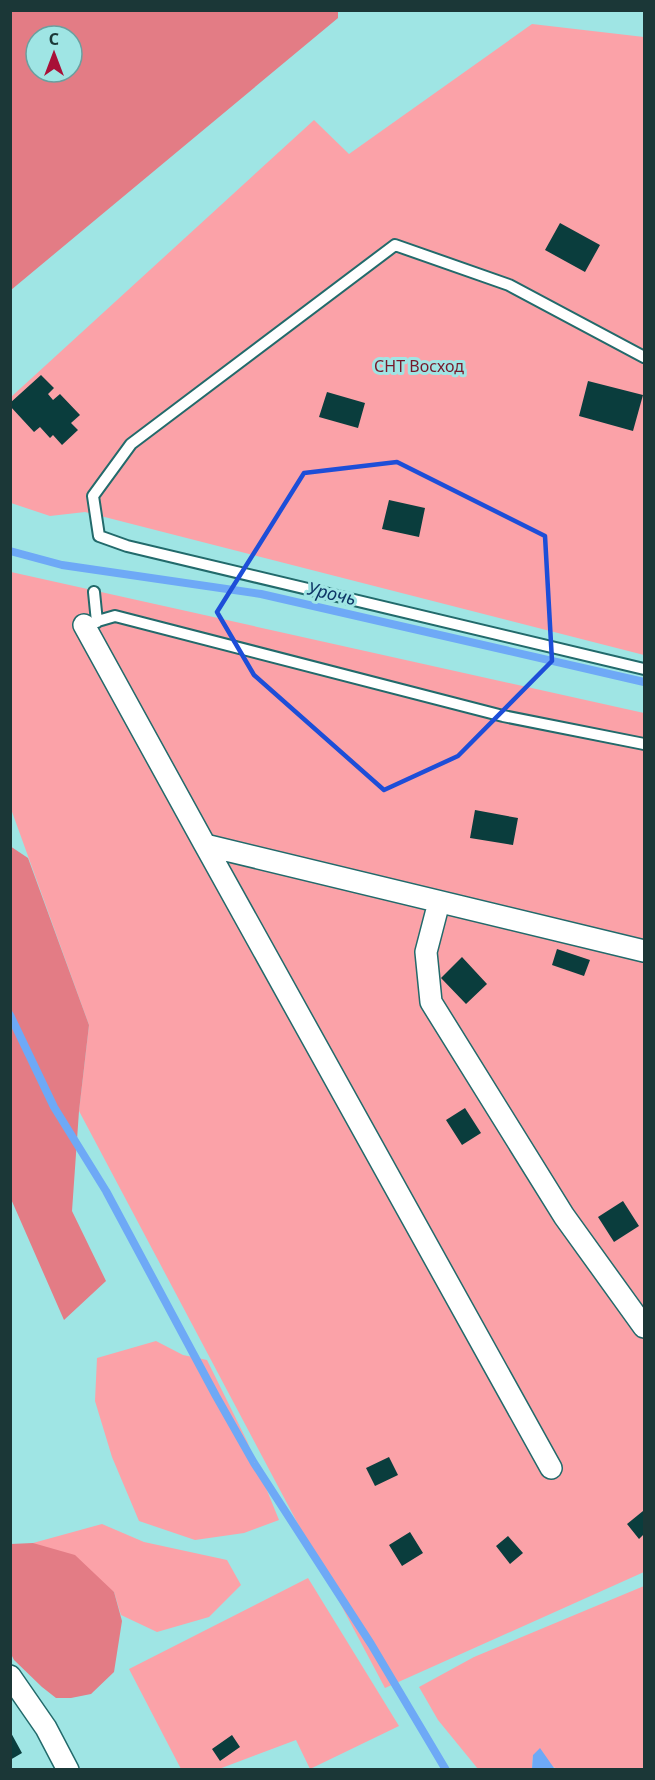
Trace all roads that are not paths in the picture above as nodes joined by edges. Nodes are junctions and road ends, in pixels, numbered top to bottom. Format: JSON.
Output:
{"nodes":[{"id":1,"x":645,"y":357,"type":"edge"},
{"id":2,"x":94,"y":592,"type":"dead end"},
{"id":3,"x":90,"y":623,"type":"junction"},
{"id":4,"x":645,"y":669,"type":"edge"},
{"id":5,"x":645,"y":744,"type":"edge"},
{"id":6,"x":205,"y":845,"type":"junction"},
{"id":7,"x":439,"y":902,"type":"junction"},
{"id":8,"x":645,"y":951,"type":"edge"},
{"id":9,"x":645,"y":1327,"type":"edge"},
{"id":10,"x":551,"y":1468,"type":"dead end"},
{"id":11,"x":10,"y":1676,"type":"edge"},
{"id":12,"x":68,"y":1770,"type":"edge"}],
"edges":[{"from":1,"to":4,"type":"lane"},
{"from":2,"to":3,"type":"lane"},
{"from":3,"to":5,"type":"lane"},
{"from":3,"to":6,"type":"street"},
{"from":6,"to":7,"type":"street"},
{"from":6,"to":10,"type":"street"},
{"from":7,"to":8,"type":"street"},
{"from":7,"to":9,"type":"street"},
{"from":11,"to":12,"type":"street"}]}
